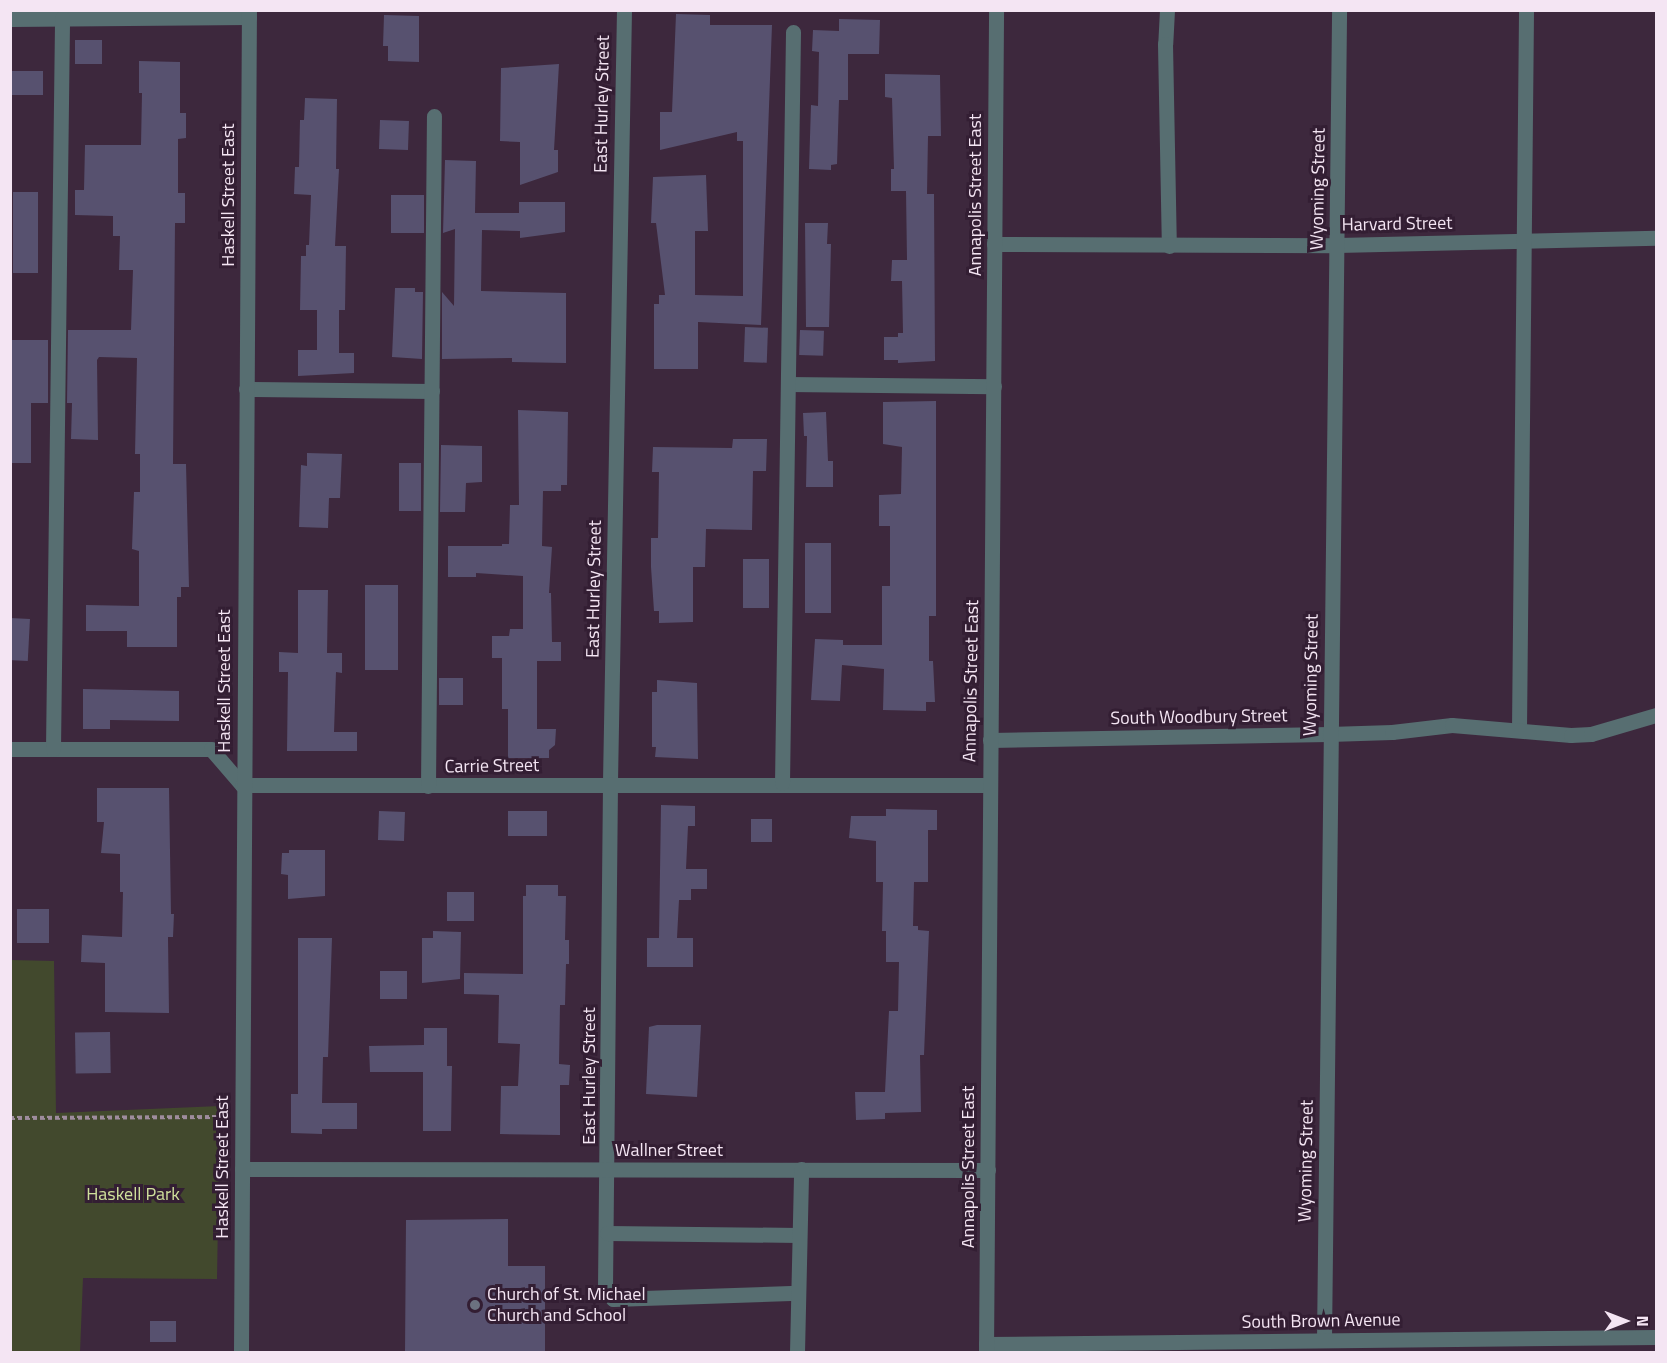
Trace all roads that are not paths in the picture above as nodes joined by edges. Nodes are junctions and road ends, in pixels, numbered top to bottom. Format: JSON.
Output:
{"nodes":[{"id":1,"x":624,"y":10,"type":"edge"},
{"id":2,"x":996,"y":10,"type":"edge"},
{"id":3,"x":1167,"y":10,"type":"edge"},
{"id":4,"x":1339,"y":10,"type":"edge"},
{"id":5,"x":1526,"y":10,"type":"edge"},
{"id":6,"x":249,"y":14,"type":"edge"},
{"id":7,"x":62,"y":18,"type":"junction"},
{"id":8,"x":10,"y":19,"type":"edge"},
{"id":9,"x":793,"y":32,"type":"dead end"},
{"id":10,"x":434,"y":116,"type":"dead end"},
{"id":11,"x":1656,"y":238,"type":"edge"},
{"id":12,"x":1524,"y":241,"type":"junction"},
{"id":13,"x":994,"y":244,"type":"junction"},
{"id":14,"x":1337,"y":245,"type":"junction"},
{"id":15,"x":1169,"y":246,"type":"junction"},
{"id":16,"x":788,"y":384,"type":"junction"},
{"id":17,"x":994,"y":386,"type":"junction"},
{"id":18,"x":246,"y":389,"type":"junction"},
{"id":19,"x":432,"y":391,"type":"junction"},
{"id":20,"x":1656,"y":715,"type":"edge"},
{"id":21,"x":1519,"y":729,"type":"junction"},
{"id":22,"x":1329,"y":734,"type":"junction"},
{"id":23,"x":990,"y":740,"type":"junction"},
{"id":24,"x":10,"y":749,"type":"edge"},
{"id":25,"x":53,"y":749,"type":"junction"},
{"id":26,"x":782,"y":783,"type":"junction"},
{"id":27,"x":610,"y":784,"type":"junction"},
{"id":28,"x":242,"y":785,"type":"junction"},
{"id":29,"x":990,"y":785,"type":"junction"},
{"id":30,"x":429,"y":786,"type":"junction"},
{"id":31,"x":242,"y":1169,"type":"junction"},
{"id":32,"x":608,"y":1169,"type":"junction"},
{"id":33,"x":801,"y":1169,"type":"junction"},
{"id":34,"x":987,"y":1170,"type":"junction"},
{"id":35,"x":607,"y":1233,"type":"junction"},
{"id":36,"x":799,"y":1235,"type":"junction"},
{"id":37,"x":798,"y":1293,"type":"junction"},
{"id":38,"x":1656,"y":1337,"type":"edge"},
{"id":39,"x":1324,"y":1340,"type":"junction"},
{"id":40,"x":986,"y":1348,"type":"edge"},
{"id":41,"x":241,"y":1353,"type":"edge"},
{"id":42,"x":797,"y":1353,"type":"edge"}],
"edges":[{"from":1,"to":27,"type":"street","name":"East Hurley Street"},
{"from":2,"to":13,"type":"street","name":"Annapolis Street East"},
{"from":3,"to":15,"type":"street"},
{"from":4,"to":14,"type":"street","name":"Wyoming Street"},
{"from":5,"to":12,"type":"street"},
{"from":6,"to":7,"type":"street"},
{"from":6,"to":18,"type":"street","name":"Haskell Street East"},
{"from":7,"to":8,"type":"street"},
{"from":7,"to":25,"type":"street"},
{"from":9,"to":16,"type":"street"},
{"from":10,"to":19,"type":"street"},
{"from":11,"to":12,"type":"street","name":"Harvard Street"},
{"from":12,"to":14,"type":"street","name":"Harvard Street"},
{"from":12,"to":21,"type":"street"},
{"from":13,"to":15,"type":"street","name":"Harvard Street"},
{"from":13,"to":17,"type":"street","name":"Annapolis Street East"},
{"from":14,"to":15,"type":"street","name":"Harvard Street"},
{"from":14,"to":22,"type":"street","name":"Wyoming Street"},
{"from":16,"to":17,"type":"street"},
{"from":16,"to":26,"type":"street"},
{"from":17,"to":23,"type":"street","name":"Annapolis Street East"},
{"from":18,"to":19,"type":"street"},
{"from":18,"to":28,"type":"street","name":"Haskell Street East"},
{"from":19,"to":30,"type":"street"},
{"from":20,"to":21,"type":"street","name":"South Woodbury Street"},
{"from":21,"to":22,"type":"street","name":"South Woodbury Street"},
{"from":22,"to":23,"type":"street","name":"South Woodbury Street"},
{"from":22,"to":39,"type":"street","name":"Wyoming Street"},
{"from":23,"to":29,"type":"street","name":"Annapolis Street East"},
{"from":24,"to":25,"type":"street"},
{"from":25,"to":28,"type":"street"},
{"from":26,"to":27,"type":"street","name":"Carrie Street"},
{"from":26,"to":29,"type":"street","name":"Carrie Street"},
{"from":27,"to":30,"type":"street","name":"Carrie Street"},
{"from":27,"to":32,"type":"street","name":"East Hurley Street"},
{"from":28,"to":30,"type":"street","name":"Carrie Street"},
{"from":28,"to":31,"type":"street","name":"Haskell Street East"},
{"from":29,"to":34,"type":"street","name":"Annapolis Street East"},
{"from":31,"to":32,"type":"street","name":"Wallner Street"},
{"from":31,"to":41,"type":"street","name":"Haskell Street East"},
{"from":32,"to":33,"type":"street","name":"Wallner Street"},
{"from":32,"to":35,"type":"street","name":"East Hurley Street"},
{"from":33,"to":34,"type":"street","name":"Wallner Street"},
{"from":33,"to":36,"type":"street"},
{"from":34,"to":40,"type":"street","name":"Annapolis Street East"},
{"from":35,"to":36,"type":"street"},
{"from":35,"to":37,"type":"street","name":"East Hurley Street"},
{"from":36,"to":37,"type":"street"},
{"from":37,"to":42,"type":"street"},
{"from":38,"to":39,"type":"street","name":"South Brown Avenue"},
{"from":39,"to":40,"type":"street","name":"South Brown Avenue"}]}
